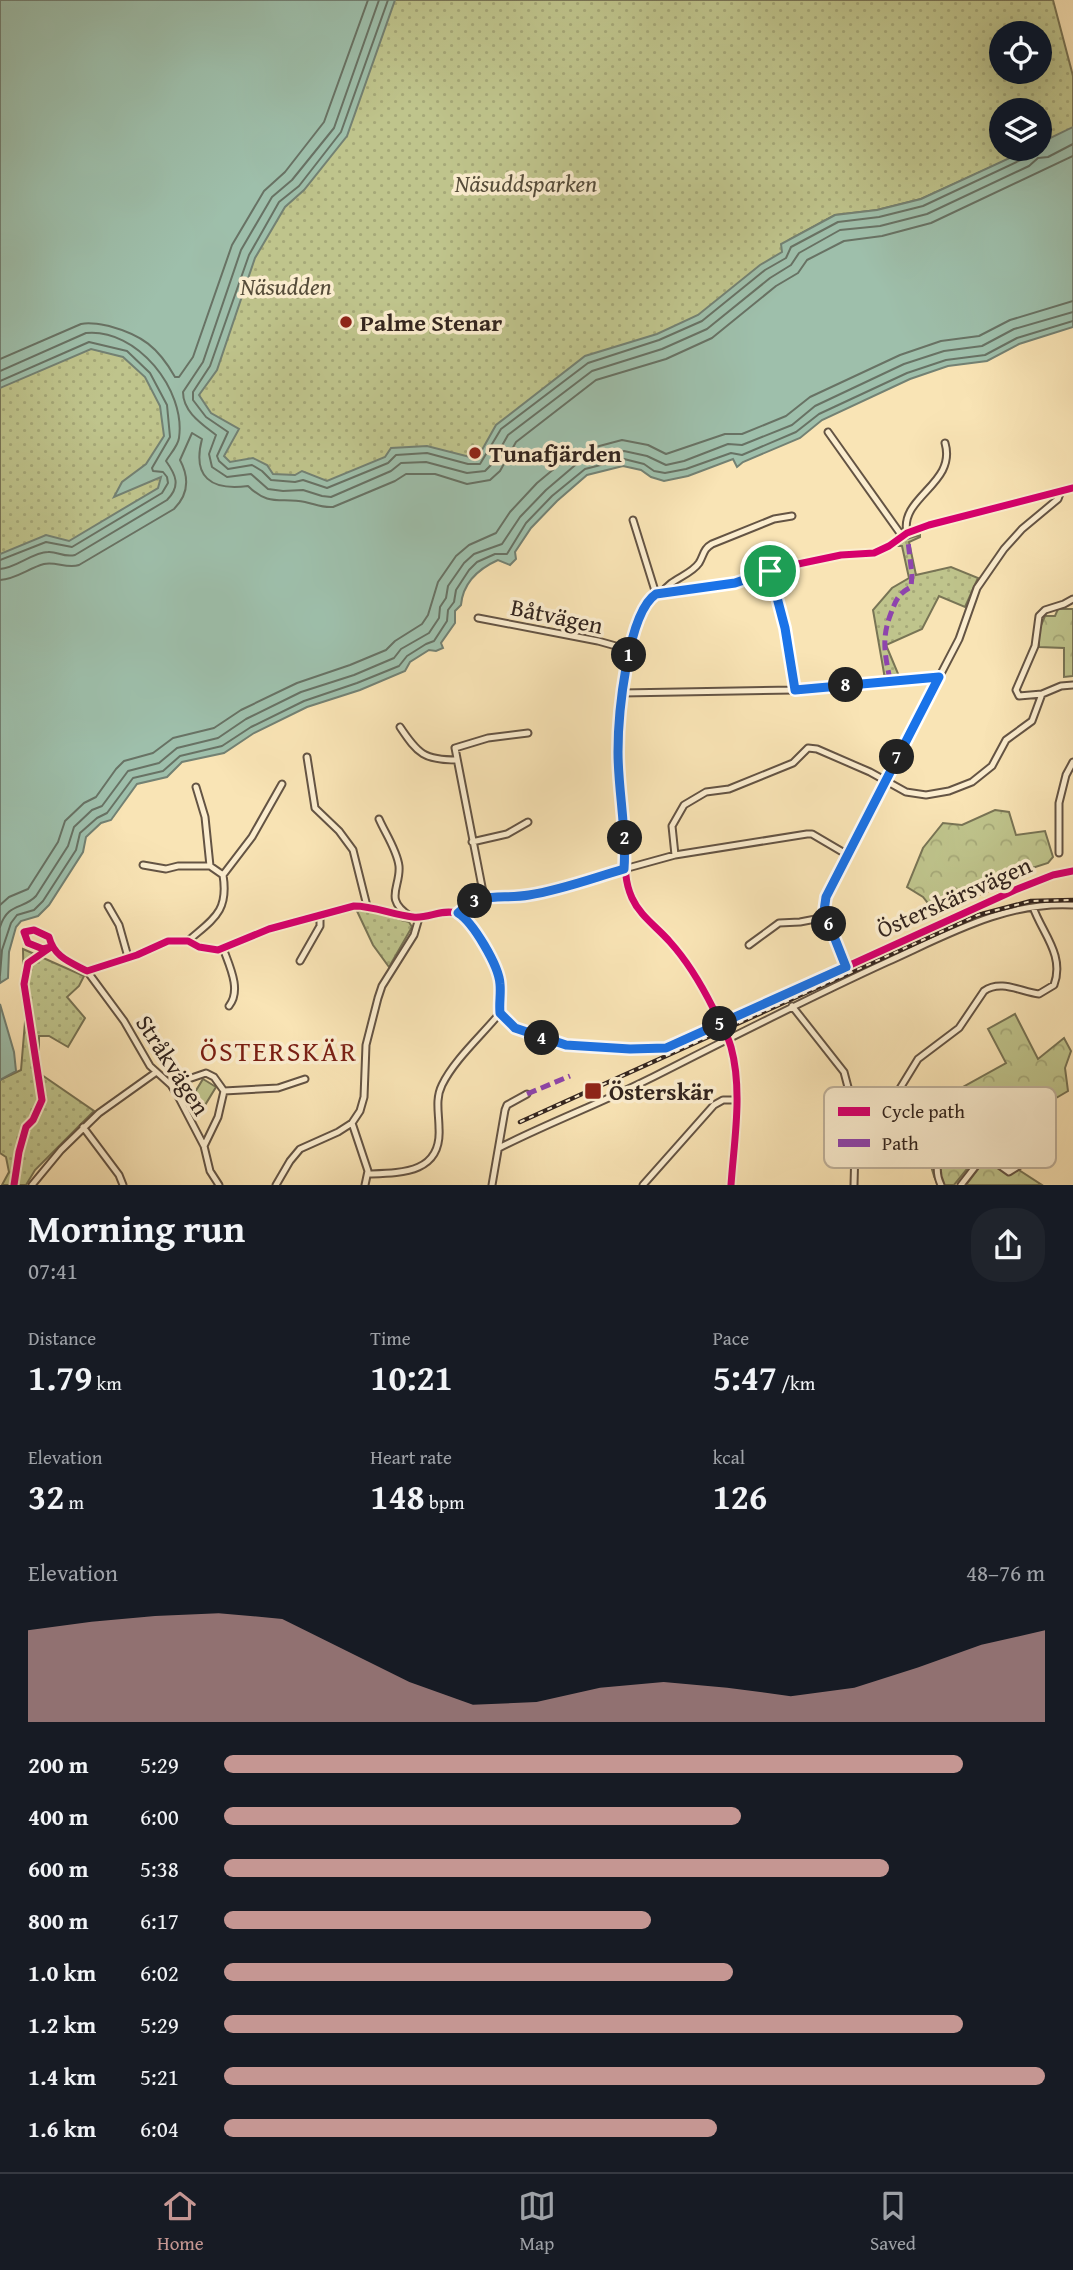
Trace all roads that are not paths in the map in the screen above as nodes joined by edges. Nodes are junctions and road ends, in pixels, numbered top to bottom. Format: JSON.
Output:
{"nodes":[{"id":1,"x":828,"y":432,"type":"dead end"},
{"id":2,"x":945,"y":443,"type":"dead end"},
{"id":3,"x":1073,"y":488,"type":"edge"},
{"id":4,"x":1061,"y":491,"type":"junction"},
{"id":5,"x":792,"y":516,"type":"dead end"},
{"id":6,"x":633,"y":520,"type":"dead end"},
{"id":7,"x":905,"y":534,"type":"junction"},
{"id":8,"x":770,"y":571,"type":"junction"},
{"id":9,"x":659,"y":593,"type":"junction"},
{"id":10,"x":1073,"y":599,"type":"edge"},
{"id":11,"x":478,"y":618,"type":"dead end"},
{"id":12,"x":630,"y":650,"type":"junction"},
{"id":13,"x":939,"y":677,"type":"junction"},
{"id":14,"x":1073,"y":685,"type":"edge"},
{"id":15,"x":795,"y":690,"type":"junction"},
{"id":16,"x":622,"y":693,"type":"junction"},
{"id":17,"x":1042,"y":694,"type":"junction"},
{"id":18,"x":400,"y":727,"type":"dead end"},
{"id":19,"x":528,"y":733,"type":"dead end"},
{"id":20,"x":307,"y":757,"type":"dead end"},
{"id":21,"x":457,"y":760,"type":"junction"},
{"id":22,"x":1073,"y":762,"type":"edge"},
{"id":23,"x":885,"y":780,"type":"junction"},
{"id":24,"x":282,"y":784,"type":"dead end"},
{"id":25,"x":196,"y":787,"type":"dead end"},
{"id":26,"x":379,"y":819,"type":"dead end"},
{"id":27,"x":528,"y":822,"type":"dead end"},
{"id":28,"x":472,"y":842,"type":"junction"},
{"id":29,"x":1059,"y":853,"type":"dead end"},
{"id":30,"x":846,"y":854,"type":"junction"},
{"id":31,"x":675,"y":855,"type":"junction"},
{"id":32,"x":143,"y":865,"type":"dead end"},
{"id":33,"x":210,"y":866,"type":"junction"},
{"id":34,"x":624,"y":869,"type":"junction"},
{"id":35,"x":1073,"y":870,"type":"edge"},
{"id":36,"x":223,"y":874,"type":"junction"},
{"id":37,"x":484,"y":897,"type":"junction"},
{"id":38,"x":1073,"y":905,"type":"edge"},
{"id":39,"x":108,"y":906,"type":"dead end"},
{"id":40,"x":367,"y":906,"type":"junction"},
{"id":41,"x":1033,"y":907,"type":"junction"},
{"id":42,"x":458,"y":913,"type":"junction"},
{"id":43,"x":320,"y":917,"type":"junction"},
{"id":44,"x":826,"y":917,"type":"junction"},
{"id":45,"x":416,"y":918,"type":"junction"},
{"id":46,"x":188,"y":941,"type":"junction"},
{"id":47,"x":749,"y":945,"type":"dead end"},
{"id":48,"x":51,"y":947,"type":"junction"},
{"id":49,"x":223,"y":948,"type":"junction"},
{"id":50,"x":128,"y":957,"type":"junction"},
{"id":51,"x":300,"y":961,"type":"dead end"},
{"id":52,"x":846,"y":967,"type":"junction"},
{"id":53,"x":87,"y":971,"type":"junction"},
{"id":54,"x":229,"y":1006,"type":"dead end"},
{"id":55,"x":792,"y":1006,"type":"junction"},
{"id":56,"x":500,"y":1013,"type":"junction"},
{"id":57,"x":722,"y":1024,"type":"junction"},
{"id":58,"x":728,"y":1038,"type":"junction"},
{"id":59,"x":155,"y":1073,"type":"junction"},
{"id":60,"x":305,"y":1079,"type":"dead end"},
{"id":61,"x":171,"y":1085,"type":"junction"},
{"id":62,"x":848,"y":1087,"type":"edge"},
{"id":63,"x":901,"y":1087,"type":"edge"},
{"id":64,"x":224,"y":1091,"type":"junction"},
{"id":65,"x":527,"y":1094,"type":"dead end"},
{"id":66,"x":736,"y":1100,"type":"junction"},
{"id":67,"x":352,"y":1123,"type":"junction"},
{"id":68,"x":83,"y":1127,"type":"junction"},
{"id":69,"x":204,"y":1146,"type":"junction"},
{"id":70,"x":499,"y":1148,"type":"junction"},
{"id":71,"x":938,"y":1168,"type":"edge"},
{"id":72,"x":975,"y":1168,"type":"edge"},
{"id":73,"x":369,"y":1174,"type":"junction"},
{"id":74,"x":32,"y":1185,"type":"edge"},
{"id":75,"x":123,"y":1185,"type":"edge"},
{"id":76,"x":219,"y":1185,"type":"edge"},
{"id":77,"x":276,"y":1185,"type":"edge"},
{"id":78,"x":365,"y":1185,"type":"edge"},
{"id":79,"x":492,"y":1185,"type":"edge"},
{"id":80,"x":643,"y":1185,"type":"edge"},
{"id":81,"x":731,"y":1185,"type":"edge"},
{"id":82,"x":941,"y":1185,"type":"edge"},
{"id":83,"x":961,"y":1185,"type":"edge"}],
"edges":[{"from":1,"to":7,"type":"street"},
{"from":2,"to":7,"type":"street"},
{"from":3,"to":4,"type":"street"},
{"from":4,"to":7,"type":"street"},
{"from":4,"to":13,"type":"street"},
{"from":5,"to":9,"type":"street"},
{"from":6,"to":9,"type":"street"},
{"from":7,"to":8,"type":"street"},
{"from":8,"to":9,"type":"street"},
{"from":8,"to":15,"type":"street"},
{"from":9,"to":12,"type":"street"},
{"from":10,"to":17,"type":"street"},
{"from":11,"to":12,"type":"street","name":"Båtvägen"},
{"from":12,"to":16,"type":"street"},
{"from":13,"to":15,"type":"street"},
{"from":13,"to":23,"type":"street"},
{"from":14,"to":17,"type":"street"},
{"from":15,"to":16,"type":"street"},
{"from":16,"to":34,"type":"street"},
{"from":17,"to":23,"type":"street"},
{"from":18,"to":21,"type":"street"},
{"from":19,"to":21,"type":"street"},
{"from":20,"to":40,"type":"street"},
{"from":21,"to":28,"type":"street"},
{"from":22,"to":29,"type":"street"},
{"from":23,"to":30,"type":"street"},
{"from":23,"to":31,"type":"street"},
{"from":24,"to":36,"type":"street"},
{"from":25,"to":33,"type":"street"},
{"from":26,"to":45,"type":"street"},
{"from":27,"to":28,"type":"street"},
{"from":28,"to":37,"type":"street"},
{"from":30,"to":31,"type":"street"},
{"from":30,"to":44,"type":"street"},
{"from":31,"to":34,"type":"street"},
{"from":32,"to":33,"type":"street"},
{"from":33,"to":36,"type":"street"},
{"from":34,"to":37,"type":"street"},
{"from":34,"to":57,"type":"street"},
{"from":35,"to":52,"type":"street","name":"Österskärsvägen"},
{"from":36,"to":46,"type":"street"},
{"from":37,"to":42,"type":"street"},
{"from":38,"to":41,"type":"street"},
{"from":39,"to":50,"type":"street"},
{"from":40,"to":43,"type":"street"},
{"from":40,"to":45,"type":"street"},
{"from":41,"to":55,"type":"street"},
{"from":41,"to":63,"type":"street"},
{"from":42,"to":45,"type":"street"},
{"from":42,"to":56,"type":"street"},
{"from":43,"to":49,"type":"street"},
{"from":43,"to":51,"type":"street"},
{"from":44,"to":47,"type":"street"},
{"from":44,"to":52,"type":"street"},
{"from":45,"to":67,"type":"street"},
{"from":46,"to":49,"type":"street"},
{"from":46,"to":50,"type":"street"},
{"from":48,"to":48,"type":"street"},
{"from":48,"to":53,"type":"street"},
{"from":49,"to":54,"type":"street"},
{"from":50,"to":53,"type":"street"},
{"from":52,"to":57,"type":"street","name":"Österskärsvägen"},
{"from":53,"to":59,"type":"street","name":"Stråkvägen"},
{"from":55,"to":58,"type":"street"},
{"from":55,"to":62,"type":"street"},
{"from":56,"to":57,"type":"street","name":"Österskärsvägen"},
{"from":56,"to":73,"type":"street"},
{"from":57,"to":58,"type":"street"},
{"from":58,"to":66,"type":"street"},
{"from":58,"to":70,"type":"street"},
{"from":59,"to":61,"type":"street","name":"Stråkvägen"},
{"from":59,"to":68,"type":"street"},
{"from":60,"to":64,"type":"street"},
{"from":61,"to":64,"type":"street"},
{"from":61,"to":69,"type":"street","name":"Stråkvägen"},
{"from":64,"to":69,"type":"street"},
{"from":65,"to":70,"type":"street"},
{"from":66,"to":80,"type":"street"},
{"from":66,"to":81,"type":"street"},
{"from":67,"to":73,"type":"street"},
{"from":67,"to":77,"type":"street"},
{"from":68,"to":74,"type":"street"},
{"from":68,"to":75,"type":"street"},
{"from":69,"to":76,"type":"street","name":"Stråkvägen"},
{"from":70,"to":79,"type":"street"},
{"from":71,"to":82,"type":"street"},
{"from":72,"to":83,"type":"street"},
{"from":73,"to":78,"type":"street"}]}
